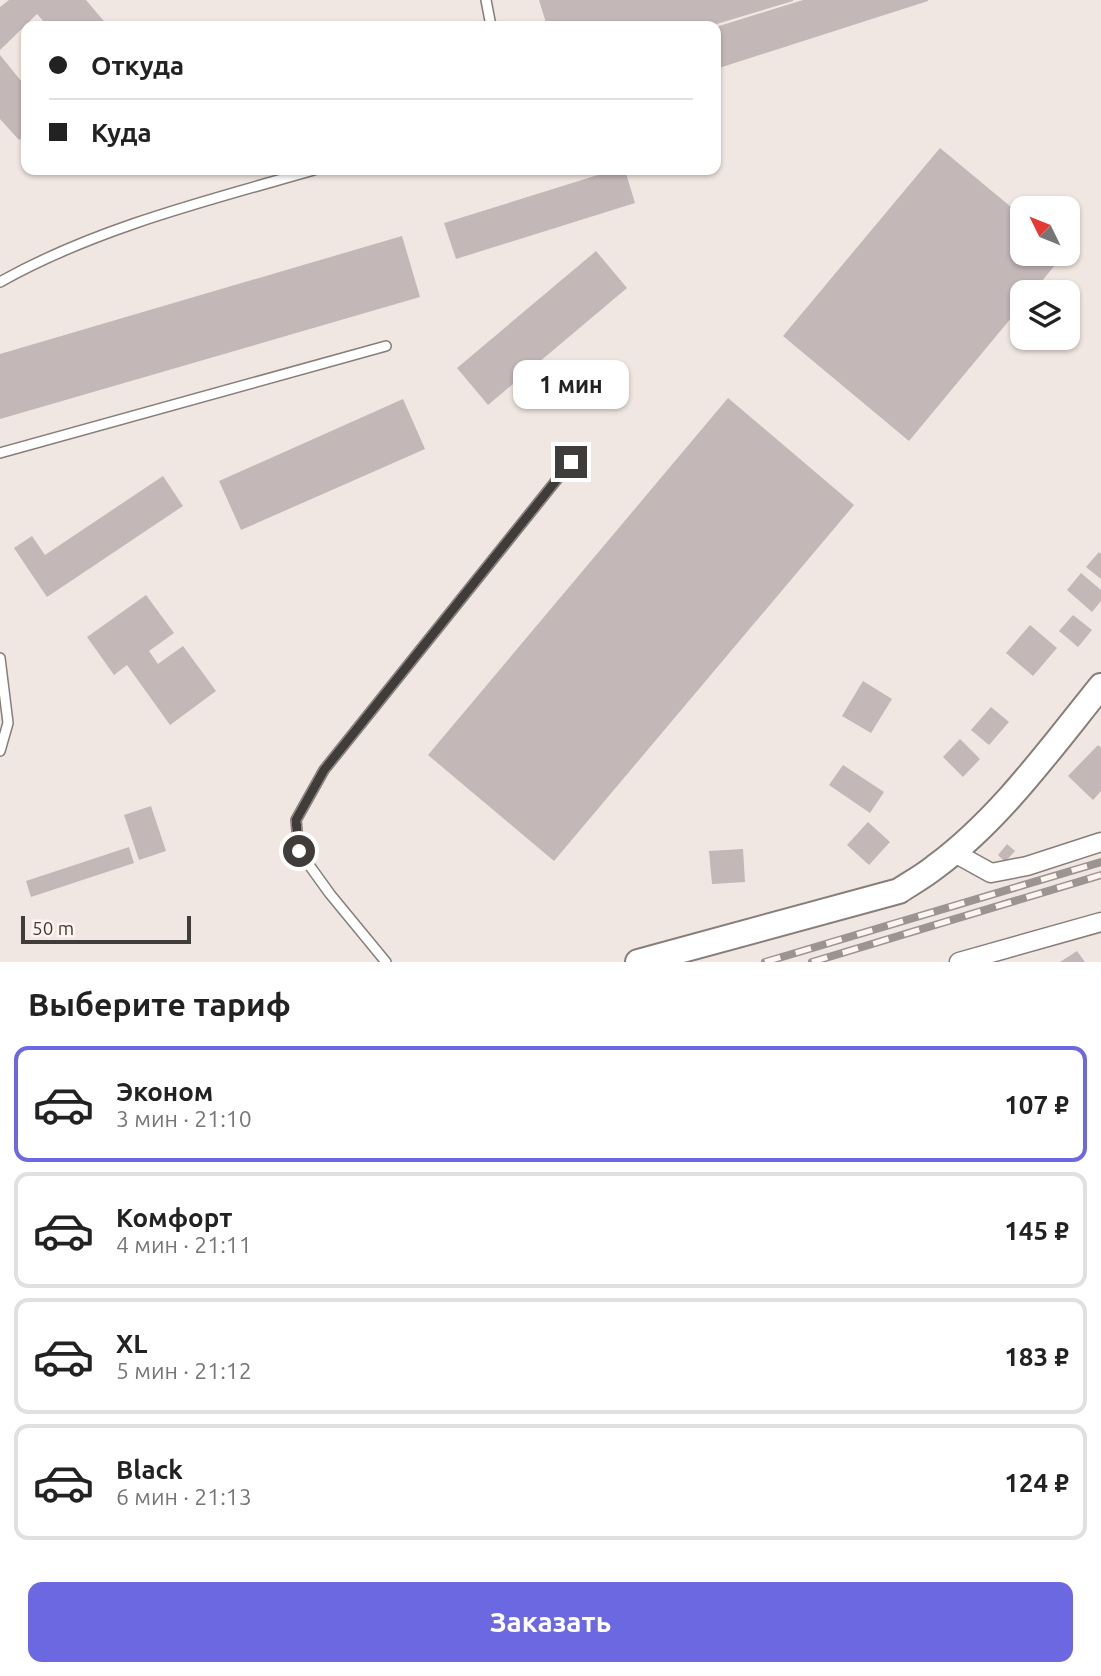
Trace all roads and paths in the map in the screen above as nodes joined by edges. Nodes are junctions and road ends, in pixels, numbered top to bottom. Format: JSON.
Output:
{"nodes":[{"id":1,"x":486,"y":0,"type":"edge"},
{"id":2,"x":490,"y":21,"type":"edge"},
{"id":3,"x":296,"y":175,"type":"edge"},
{"id":4,"x":0,"y":282,"type":"edge"},
{"id":5,"x":386,"y":346,"type":"dead end"},
{"id":6,"x":0,"y":453,"type":"edge"},
{"id":7,"x":571,"y":462,"type":"dead end"},
{"id":8,"x":0,"y":665,"type":"edge"},
{"id":9,"x":1101,"y":686,"type":"edge"},
{"id":10,"x":0,"y":751,"type":"edge"},
{"id":11,"x":1101,"y":842,"type":"edge"},
{"id":12,"x":953,"y":852,"type":"junction"},
{"id":13,"x":1101,"y":922,"type":"edge"},
{"id":14,"x":386,"y":962,"type":"edge"},
{"id":15,"x":638,"y":962,"type":"edge"},
{"id":16,"x":959,"y":962,"type":"edge"}],
"edges":[{"from":1,"to":2,"type":"lane"},
{"from":3,"to":4,"type":"lane"},
{"from":5,"to":6,"type":"lane"},
{"from":7,"to":14,"type":"lane"},
{"from":8,"to":10,"type":"lane"},
{"from":9,"to":12,"type":"main road"},
{"from":11,"to":12,"type":"street"},
{"from":12,"to":15,"type":"main road"},
{"from":13,"to":16,"type":"street"}]}
